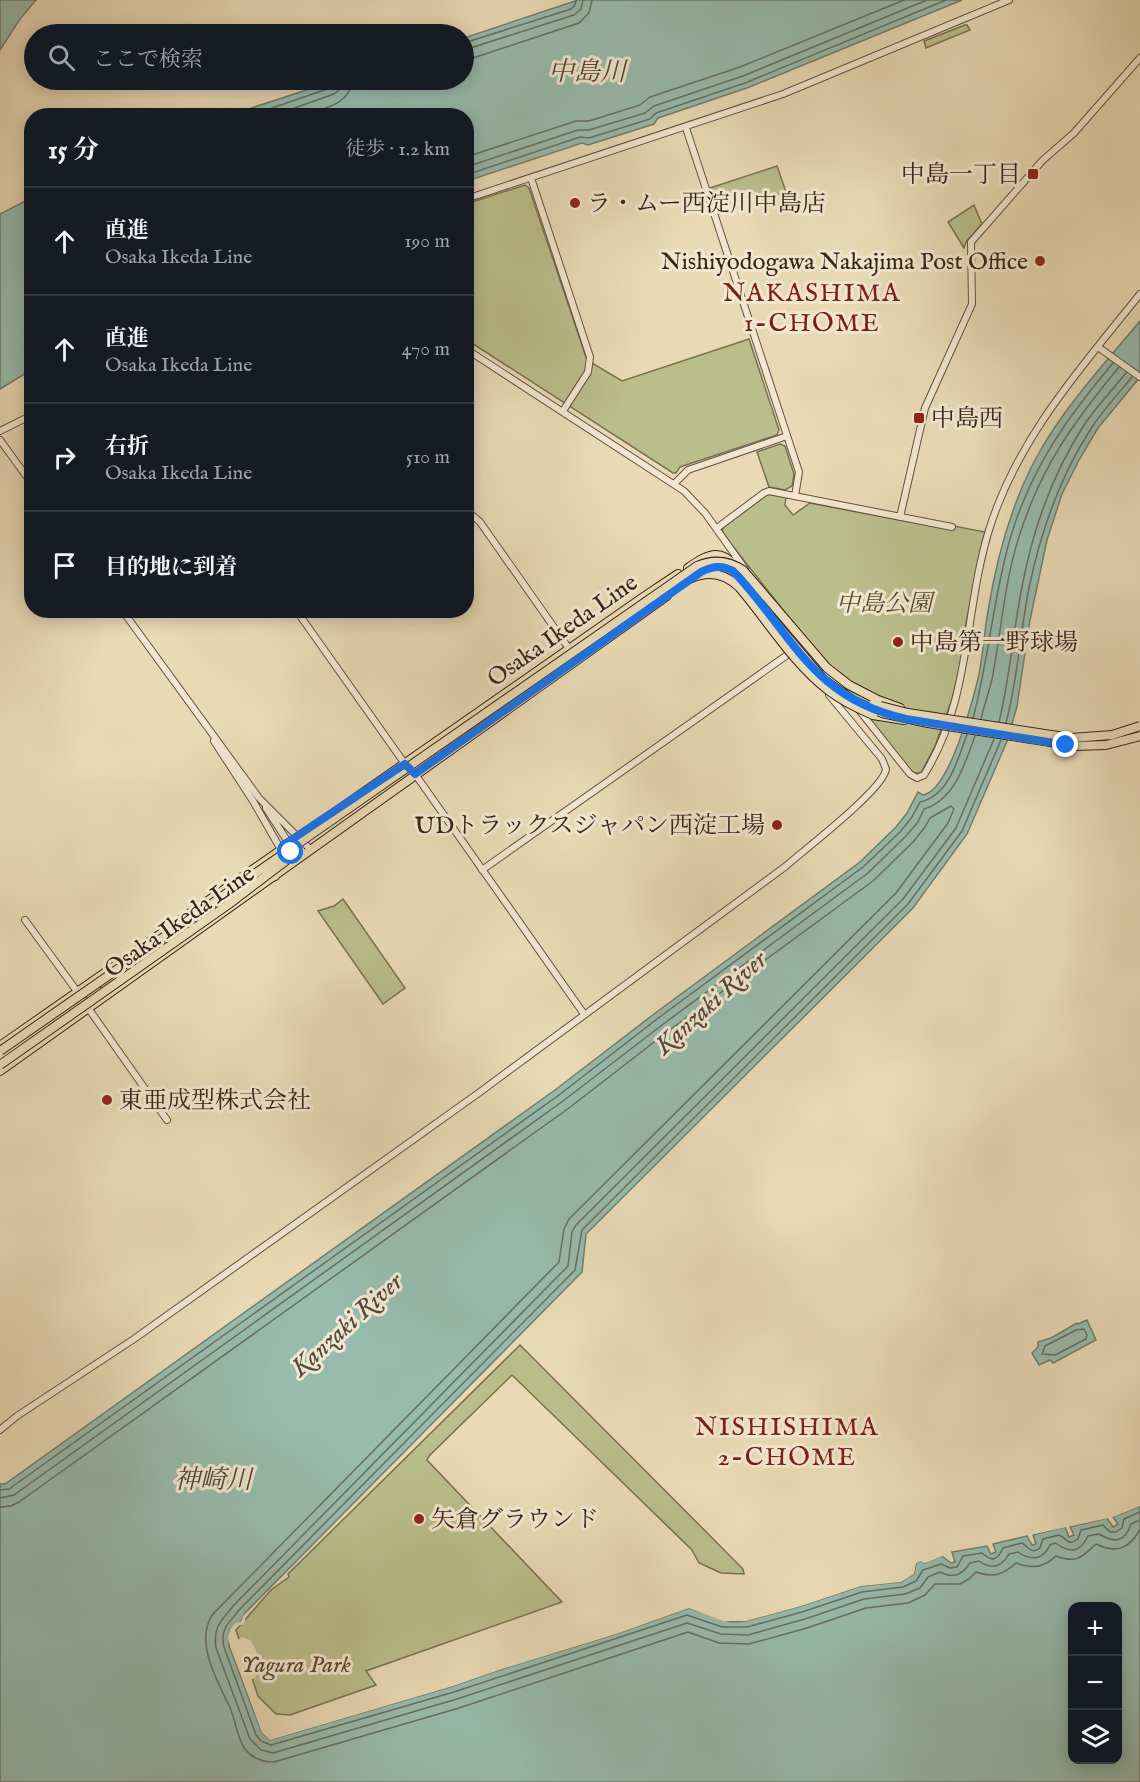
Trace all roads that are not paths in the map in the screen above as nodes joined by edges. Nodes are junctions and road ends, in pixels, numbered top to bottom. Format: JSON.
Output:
{"nodes":[{"id":1,"x":1009,"y":0,"type":"edge"},
{"id":2,"x":1140,"y":58,"type":"edge"},
{"id":3,"x":686,"y":128,"type":"junction"},
{"id":4,"x":531,"y":178,"type":"junction"},
{"id":5,"x":474,"y":196,"type":"edge"},
{"id":6,"x":1140,"y":294,"type":"edge"},
{"id":7,"x":1100,"y":348,"type":"junction"},
{"id":8,"x":474,"y":354,"type":"edge"},
{"id":9,"x":1140,"y":376,"type":"edge"},
{"id":10,"x":563,"y":411,"type":"junction"},
{"id":11,"x":24,"y":419,"type":"edge"},
{"id":12,"x":0,"y":431,"type":"edge"},
{"id":13,"x":787,"y":436,"type":"junction"},
{"id":14,"x":0,"y":440,"type":"edge"},
{"id":15,"x":24,"y":473,"type":"edge"},
{"id":16,"x":674,"y":484,"type":"junction"},
{"id":17,"x":795,"y":496,"type":"junction"},
{"id":18,"x":474,"y":517,"type":"edge"},
{"id":19,"x":900,"y":517,"type":"junction"},
{"id":20,"x":952,"y":527,"type":"dead end"},
{"id":21,"x":717,"y":528,"type":"junction"},
{"id":22,"x":744,"y":594,"type":"dead end"},
{"id":23,"x":772,"y":614,"type":"junction"},
{"id":24,"x":128,"y":618,"type":"edge"},
{"id":25,"x":302,"y":618,"type":"edge"},
{"id":26,"x":569,"y":649,"type":"junction"},
{"id":27,"x":790,"y":653,"type":"junction"},
{"id":28,"x":577,"y":660,"type":"junction"},
{"id":29,"x":201,"y":720,"type":"junction"},
{"id":30,"x":931,"y":720,"type":"junction"},
{"id":31,"x":1140,"y":726,"type":"edge"},
{"id":32,"x":1140,"y":736,"type":"edge"},
{"id":33,"x":405,"y":764,"type":"junction"},
{"id":34,"x":415,"y":774,"type":"junction"},
{"id":35,"x":259,"y":798,"type":"junction"},
{"id":36,"x":298,"y":836,"type":"junction"},
{"id":37,"x":288,"y":842,"type":"junction"},
{"id":38,"x":280,"y":848,"type":"junction"},
{"id":39,"x":310,"y":849,"type":"junction"},
{"id":40,"x":285,"y":869,"type":"junction"},
{"id":41,"x":482,"y":870,"type":"junction"},
{"id":42,"x":275,"y":876,"type":"junction"},
{"id":43,"x":25,"y":920,"type":"dead end"},
{"id":44,"x":76,"y":992,"type":"junction"},
{"id":45,"x":83,"y":1000,"type":"junction"},
{"id":46,"x":89,"y":1008,"type":"junction"},
{"id":47,"x":584,"y":1014,"type":"junction"},
{"id":48,"x":45,"y":1030,"type":"junction"},
{"id":49,"x":0,"y":1046,"type":"edge"},
{"id":50,"x":0,"y":1051,"type":"edge"},
{"id":51,"x":0,"y":1057,"type":"edge"},
{"id":52,"x":0,"y":1065,"type":"edge"},
{"id":53,"x":0,"y":1071,"type":"edge"},
{"id":54,"x":167,"y":1120,"type":"dead end"},
{"id":55,"x":0,"y":1430,"type":"edge"}],
"edges":[{"from":1,"to":3,"type":"street"},
{"from":2,"to":19,"type":"street"},
{"from":3,"to":4,"type":"street"},
{"from":3,"to":13,"type":"street"},
{"from":4,"to":5,"type":"street"},
{"from":4,"to":10,"type":"street"},
{"from":6,"to":7,"type":"street"},
{"from":7,"to":9,"type":"street"},
{"from":7,"to":21,"type":"street"},
{"from":8,"to":10,"type":"street"},
{"from":10,"to":16,"type":"street"},
{"from":11,"to":12,"type":"street"},
{"from":13,"to":16,"type":"street"},
{"from":13,"to":17,"type":"street"},
{"from":14,"to":15,"type":"street"},
{"from":16,"to":21,"type":"street"},
{"from":17,"to":19,"type":"street"},
{"from":17,"to":21,"type":"street"},
{"from":18,"to":26,"type":"street"},
{"from":19,"to":20,"type":"street"},
{"from":22,"to":27,"type":"street"},
{"from":23,"to":26,"type":"main road","name":"Osaka Ikeda Line"},
{"from":23,"to":28,"type":"main road","name":"Osaka Ikeda Line"},
{"from":23,"to":30,"type":"main road","name":"Osaka Ikeda Line","bridge":true},
{"from":24,"to":29,"type":"street"},
{"from":25,"to":33,"type":"street"},
{"from":26,"to":28,"type":"street"},
{"from":26,"to":33,"type":"main road","name":"Osaka Ikeda Line"},
{"from":27,"to":41,"type":"street"},
{"from":27,"to":47,"type":"street"},
{"from":28,"to":34,"type":"main road","name":"Osaka Ikeda Line"},
{"from":29,"to":35,"type":"street"},
{"from":29,"to":38,"type":"street"},
{"from":30,"to":31,"type":"main road","name":"Osaka Ikeda Line","bridge":true},
{"from":30,"to":32,"type":"main road","name":"Osaka Ikeda Line","bridge":true},
{"from":30,"to":48,"type":"highway","bridge":true},
{"from":30,"to":50,"type":"highway","bridge":true},
{"from":33,"to":34,"type":"street"},
{"from":33,"to":36,"type":"main road","name":"Osaka Ikeda Line"},
{"from":34,"to":39,"type":"main road","name":"Osaka Ikeda Line"},
{"from":34,"to":41,"type":"street"},
{"from":35,"to":36,"type":"street"},
{"from":35,"to":37,"type":"street"},
{"from":36,"to":37,"type":"main road","name":"Osaka Ikeda Line"},
{"from":36,"to":39,"type":"street"},
{"from":37,"to":38,"type":"main road","name":"Osaka Ikeda Line"},
{"from":37,"to":40,"type":"street"},
{"from":38,"to":44,"type":"main road","name":"Osaka Ikeda Line"},
{"from":39,"to":40,"type":"main road","name":"Osaka Ikeda Line"},
{"from":40,"to":42,"type":"main road","name":"Osaka Ikeda Line"},
{"from":41,"to":47,"type":"street"},
{"from":42,"to":46,"type":"main road","name":"Osaka Ikeda Line"},
{"from":42,"to":48,"type":"highway","bridge":true},
{"from":43,"to":44,"type":"street"},
{"from":44,"to":45,"type":"street"},
{"from":44,"to":49,"type":"main road","name":"Osaka Ikeda Line"},
{"from":45,"to":46,"type":"street"},
{"from":45,"to":48,"type":"highway"},
{"from":46,"to":53,"type":"main road","name":"Osaka Ikeda Line"},
{"from":46,"to":54,"type":"street"},
{"from":47,"to":55,"type":"street"},
{"from":48,"to":51,"type":"highway","bridge":true},
{"from":48,"to":52,"type":"highway","bridge":true}]}
